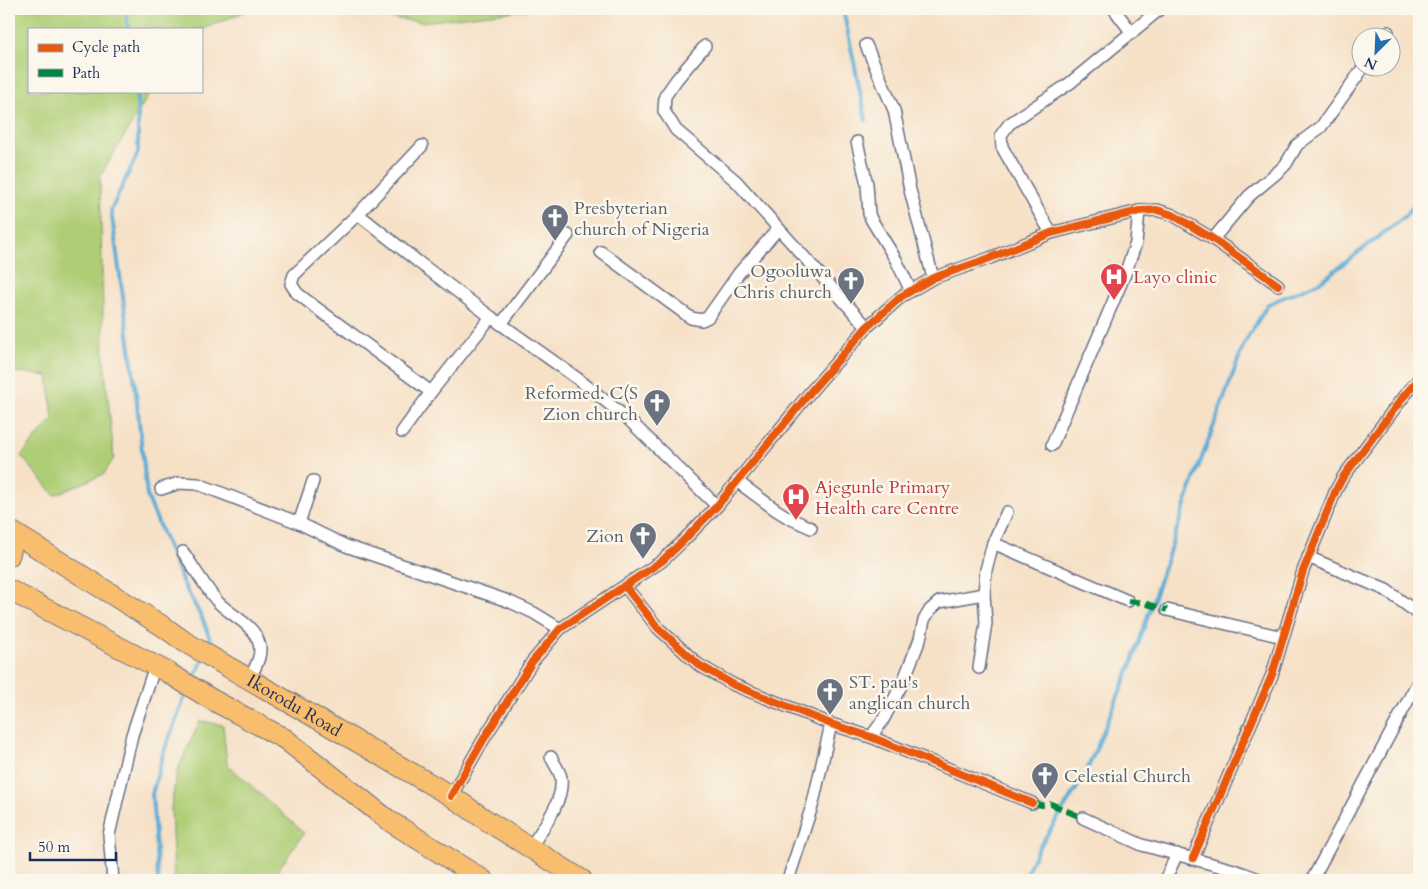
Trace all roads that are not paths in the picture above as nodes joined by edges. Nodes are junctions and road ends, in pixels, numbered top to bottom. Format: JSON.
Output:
{"nodes":[{"id":1,"x":1114,"y":9,"type":"edge"},
{"id":2,"x":1160,"y":9,"type":"edge"},
{"id":3,"x":1132,"y":33,"type":"junction"},
{"id":4,"x":705,"y":46,"type":"dead end"},
{"id":5,"x":866,"y":46,"type":"dead end"},
{"id":6,"x":1356,"y":78,"type":"edge"},
{"id":7,"x":857,"y":142,"type":"dead end"},
{"id":8,"x":422,"y":146,"type":"dead end"},
{"id":9,"x":1139,"y":211,"type":"junction"},
{"id":10,"x":358,"y":214,"type":"junction"},
{"id":11,"x":778,"y":229,"type":"junction"},
{"id":12,"x":1051,"y":233,"type":"junction"},
{"id":13,"x":568,"y":235,"type":"dead end"},
{"id":14,"x":1213,"y":239,"type":"junction"},
{"id":15,"x":601,"y":252,"type":"dead end"},
{"id":16,"x":933,"y":278,"type":"junction"},
{"id":17,"x":1278,"y":285,"type":"dead end"},
{"id":18,"x":911,"y":291,"type":"junction"},
{"id":19,"x":496,"y":320,"type":"junction"},
{"id":20,"x":867,"y":327,"type":"junction"},
{"id":21,"x":1419,"y":379,"type":"edge"},
{"id":22,"x":431,"y":392,"type":"junction"},
{"id":23,"x":402,"y":432,"type":"dead end"},
{"id":24,"x":1052,"y":445,"type":"dead end"},
{"id":25,"x":313,"y":481,"type":"dead end"},
{"id":26,"x":738,"y":482,"type":"junction"},
{"id":27,"x":161,"y":489,"type":"dead end"},
{"id":28,"x":717,"y":506,"type":"junction"},
{"id":29,"x":1006,"y":512,"type":"dead end"},
{"id":30,"x":300,"y":523,"type":"junction"},
{"id":31,"x":811,"y":528,"type":"dead end"},
{"id":32,"x":9,"y":530,"type":"edge"},
{"id":33,"x":9,"y":543,"type":"edge"},
{"id":34,"x":993,"y":543,"type":"junction"},
{"id":35,"x":183,"y":552,"type":"dead end"},
{"id":36,"x":9,"y":556,"type":"edge"},
{"id":37,"x":1308,"y":557,"type":"junction"},
{"id":38,"x":625,"y":586,"type":"junction"},
{"id":39,"x":9,"y":590,"type":"edge"},
{"id":40,"x":984,"y":594,"type":"junction"},
{"id":41,"x":1128,"y":602,"type":"dead end"},
{"id":42,"x":1167,"y":610,"type":"dead end"},
{"id":43,"x":1419,"y":614,"type":"edge"},
{"id":44,"x":560,"y":629,"type":"junction"},
{"id":45,"x":1282,"y":638,"type":"junction"},
{"id":46,"x":980,"y":668,"type":"dead end"},
{"id":47,"x":161,"y":669,"type":"junction"},
{"id":48,"x":249,"y":680,"type":"junction"},
{"id":49,"x":1419,"y":680,"type":"edge"},
{"id":50,"x":831,"y":724,"type":"junction"},
{"id":51,"x":870,"y":737,"type":"junction"},
{"id":52,"x":551,"y":757,"type":"dead end"},
{"id":53,"x":451,"y":796,"type":"junction"},
{"id":54,"x":1032,"y":803,"type":"dead end"},
{"id":55,"x":1083,"y":818,"type":"dead end"},
{"id":56,"x":530,"y":848,"type":"junction"},
{"id":57,"x":1177,"y":854,"type":"junction"},
{"id":58,"x":1193,"y":858,"type":"junction"},
{"id":59,"x":113,"y":880,"type":"edge"},
{"id":60,"x":483,"y":880,"type":"edge"},
{"id":61,"x":582,"y":880,"type":"edge"},
{"id":62,"x":788,"y":880,"type":"edge"},
{"id":63,"x":1165,"y":880,"type":"edge"},
{"id":64,"x":1262,"y":880,"type":"edge"},
{"id":65,"x":1312,"y":880,"type":"edge"}],
"edges":[{"from":1,"to":3,"type":"street"},
{"from":2,"to":3,"type":"street"},
{"from":3,"to":12,"type":"street"},
{"from":4,"to":11,"type":"street"},
{"from":5,"to":16,"type":"street"},
{"from":6,"to":14,"type":"street"},
{"from":7,"to":18,"type":"street"},
{"from":8,"to":10,"type":"street"},
{"from":9,"to":12,"type":"street"},
{"from":9,"to":14,"type":"street"},
{"from":9,"to":24,"type":"street"},
{"from":10,"to":19,"type":"street"},
{"from":10,"to":22,"type":"street"},
{"from":11,"to":15,"type":"street"},
{"from":11,"to":20,"type":"street"},
{"from":12,"to":16,"type":"street"},
{"from":13,"to":19,"type":"street"},
{"from":14,"to":17,"type":"street"},
{"from":16,"to":18,"type":"street"},
{"from":18,"to":20,"type":"street"},
{"from":19,"to":22,"type":"street"},
{"from":19,"to":28,"type":"street"},
{"from":20,"to":26,"type":"street"},
{"from":21,"to":37,"type":"street"},
{"from":22,"to":23,"type":"street"},
{"from":25,"to":30,"type":"street"},
{"from":26,"to":28,"type":"street"},
{"from":26,"to":31,"type":"street"},
{"from":27,"to":30,"type":"street"},
{"from":28,"to":38,"type":"street"},
{"from":29,"to":34,"type":"street"},
{"from":30,"to":44,"type":"street"},
{"from":32,"to":48,"type":"highway","name":"Ikorodu Road"},
{"from":33,"to":36,"type":"highway"},
{"from":34,"to":40,"type":"street"},
{"from":34,"to":41,"type":"street"},
{"from":35,"to":48,"type":"street"},
{"from":37,"to":43,"type":"street"},
{"from":37,"to":45,"type":"street"},
{"from":38,"to":44,"type":"street"},
{"from":38,"to":50,"type":"street"},
{"from":39,"to":47,"type":"highway","name":"Ikorodu Road"},
{"from":40,"to":46,"type":"street"},
{"from":40,"to":51,"type":"street"},
{"from":42,"to":45,"type":"street"},
{"from":44,"to":53,"type":"street"},
{"from":45,"to":58,"type":"street"},
{"from":47,"to":59,"type":"street"},
{"from":47,"to":60,"type":"highway","name":"Ikorodu Road"},
{"from":48,"to":53,"type":"highway","name":"Ikorodu Road"},
{"from":49,"to":65,"type":"street"},
{"from":50,"to":51,"type":"street"},
{"from":50,"to":62,"type":"street"},
{"from":51,"to":54,"type":"street"},
{"from":52,"to":56,"type":"street"},
{"from":53,"to":56,"type":"highway","name":"Ikorodu Road"},
{"from":55,"to":57,"type":"street"},
{"from":56,"to":61,"type":"highway","name":"Ikorodu Road"},
{"from":57,"to":58,"type":"street"},
{"from":57,"to":63,"type":"street"},
{"from":58,"to":64,"type":"street"}]}
